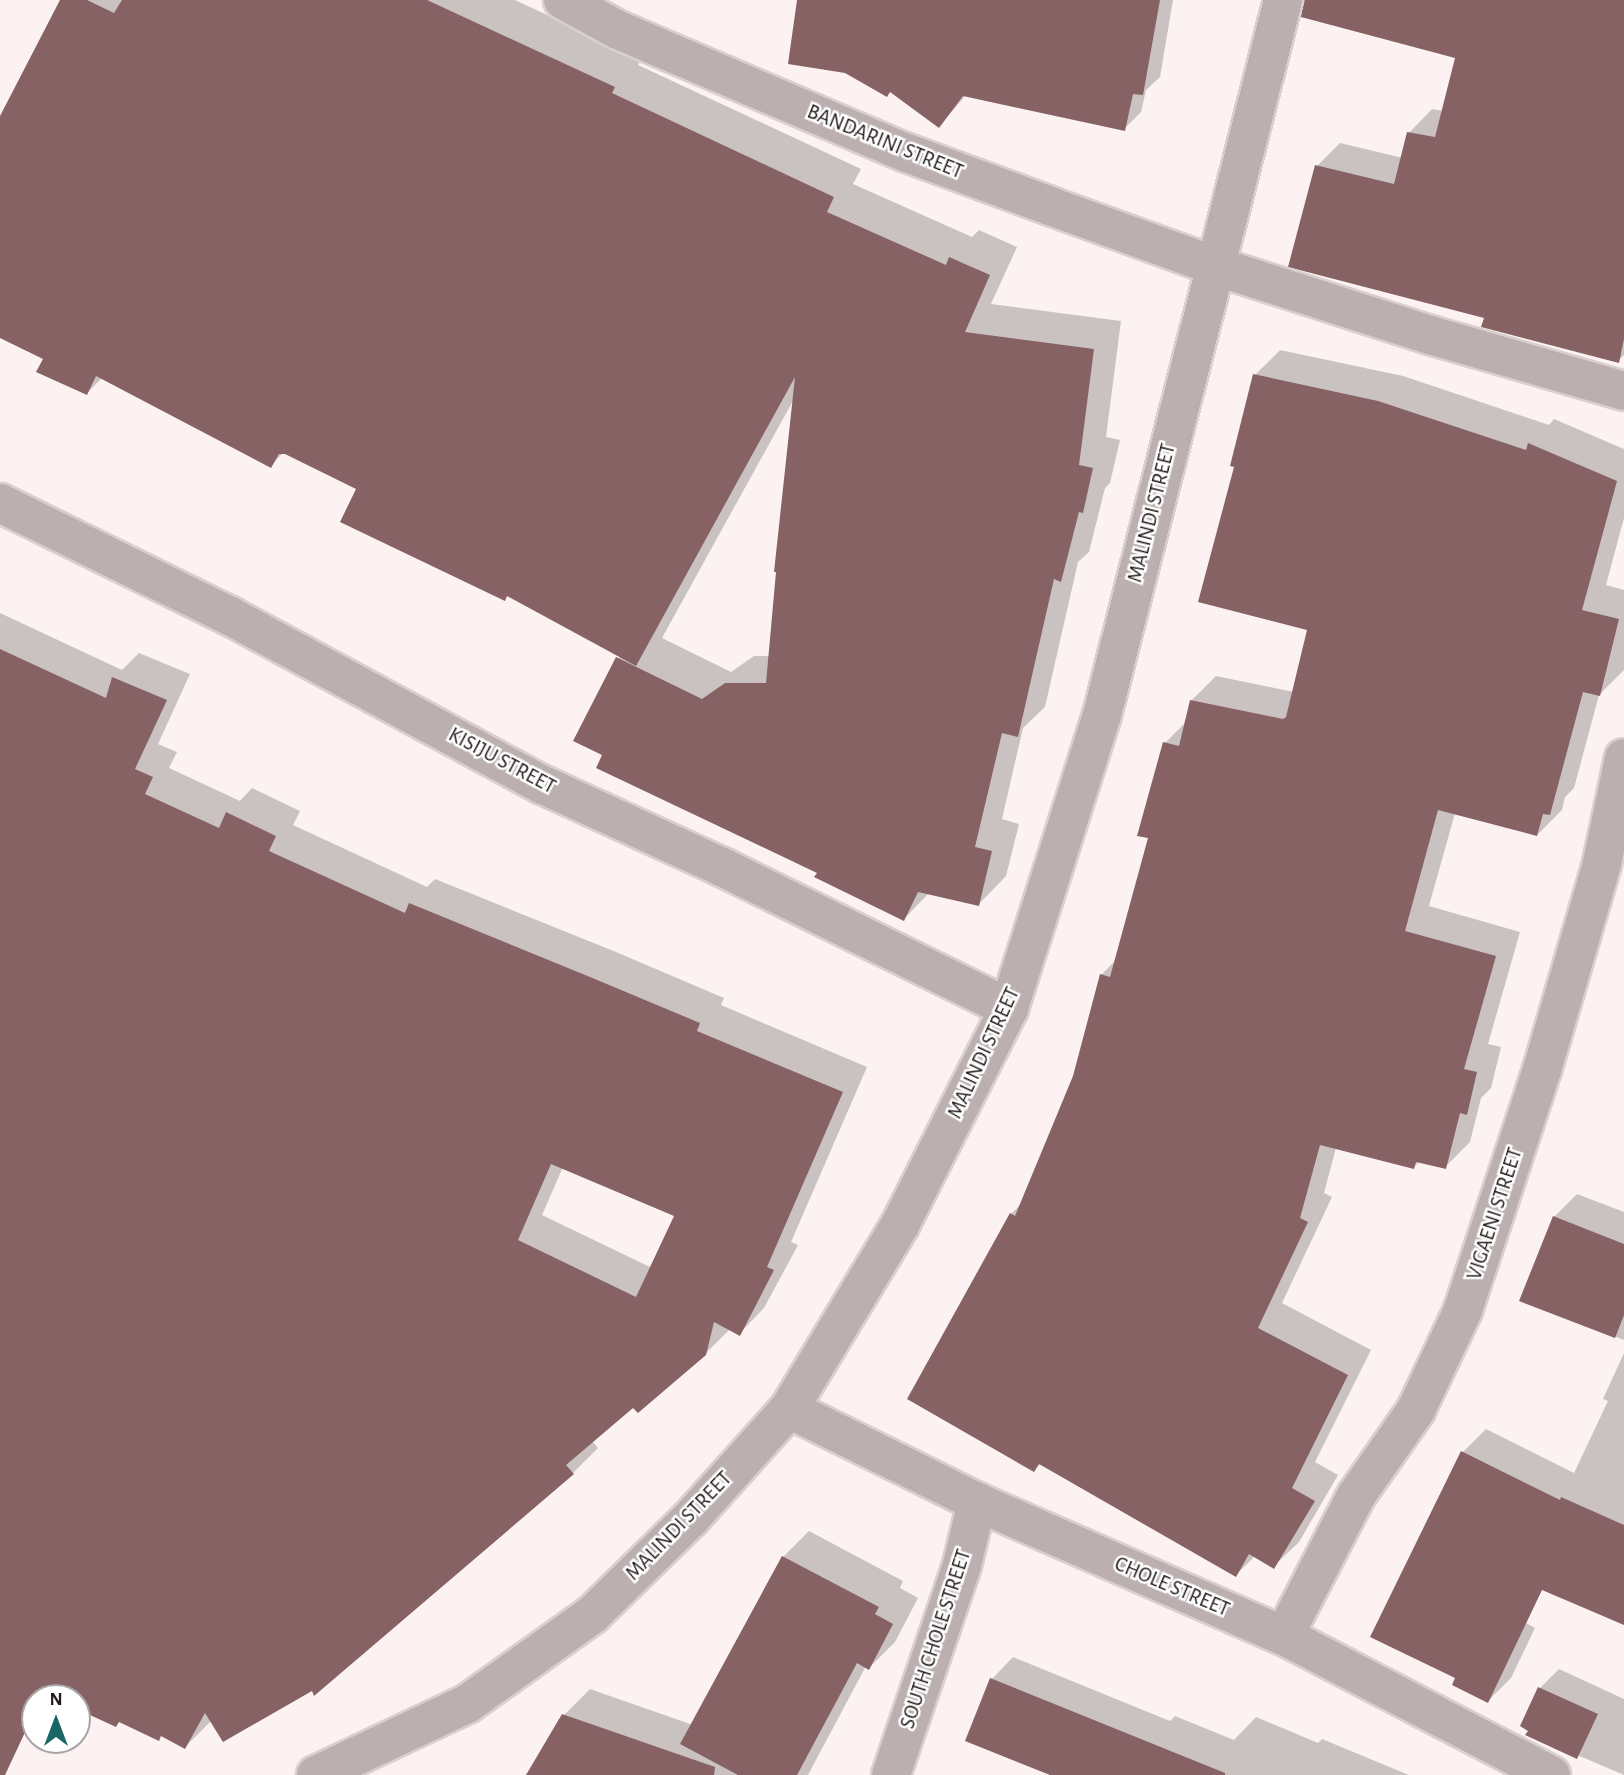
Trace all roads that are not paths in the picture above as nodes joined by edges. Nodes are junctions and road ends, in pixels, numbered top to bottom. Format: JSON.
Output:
{"nodes":[{"id":1,"x":563,"y":0,"type":"edge"},
{"id":2,"x":1283,"y":0,"type":"edge"},
{"id":3,"x":1215,"y":266,"type":"junction"},
{"id":4,"x":1624,"y":391,"type":"edge"},
{"id":5,"x":0,"y":503,"type":"edge"},
{"id":6,"x":1624,"y":758,"type":"edge"},
{"id":7,"x":1613,"y":867,"type":"edge"},
{"id":8,"x":1009,"y":1008,"type":"junction"},
{"id":9,"x":789,"y":1409,"type":"junction"},
{"id":10,"x":977,"y":1502,"type":"junction"},
{"id":11,"x":1284,"y":1636,"type":"junction"},
{"id":12,"x":316,"y":1775,"type":"edge"},
{"id":13,"x":891,"y":1775,"type":"edge"},
{"id":14,"x":1551,"y":1775,"type":"edge"}],
"edges":[{"from":1,"to":3,"type":"street","name":"BANDARINI STREET"},
{"from":2,"to":3,"type":"street","name":"MALINDI STREET"},
{"from":3,"to":4,"type":"street","name":"BANDARINI STREET"},
{"from":3,"to":8,"type":"street","name":"MALINDI STREET"},
{"from":5,"to":8,"type":"street","name":"KISIJU STREET"},
{"from":6,"to":7,"type":"street","name":"VIGAENI STREET"},
{"from":7,"to":11,"type":"street","name":"VIGAENI STREET"},
{"from":8,"to":9,"type":"street","name":"MALINDI STREET"},
{"from":9,"to":10,"type":"street","name":"CHOLE STREET"},
{"from":9,"to":12,"type":"street","name":"MALINDI STREET"},
{"from":10,"to":11,"type":"street","name":"CHOLE STREET"},
{"from":10,"to":13,"type":"street","name":"SOUTH CHOLE STREET"},
{"from":11,"to":14,"type":"street","name":"CHOLE STREET"}]}
